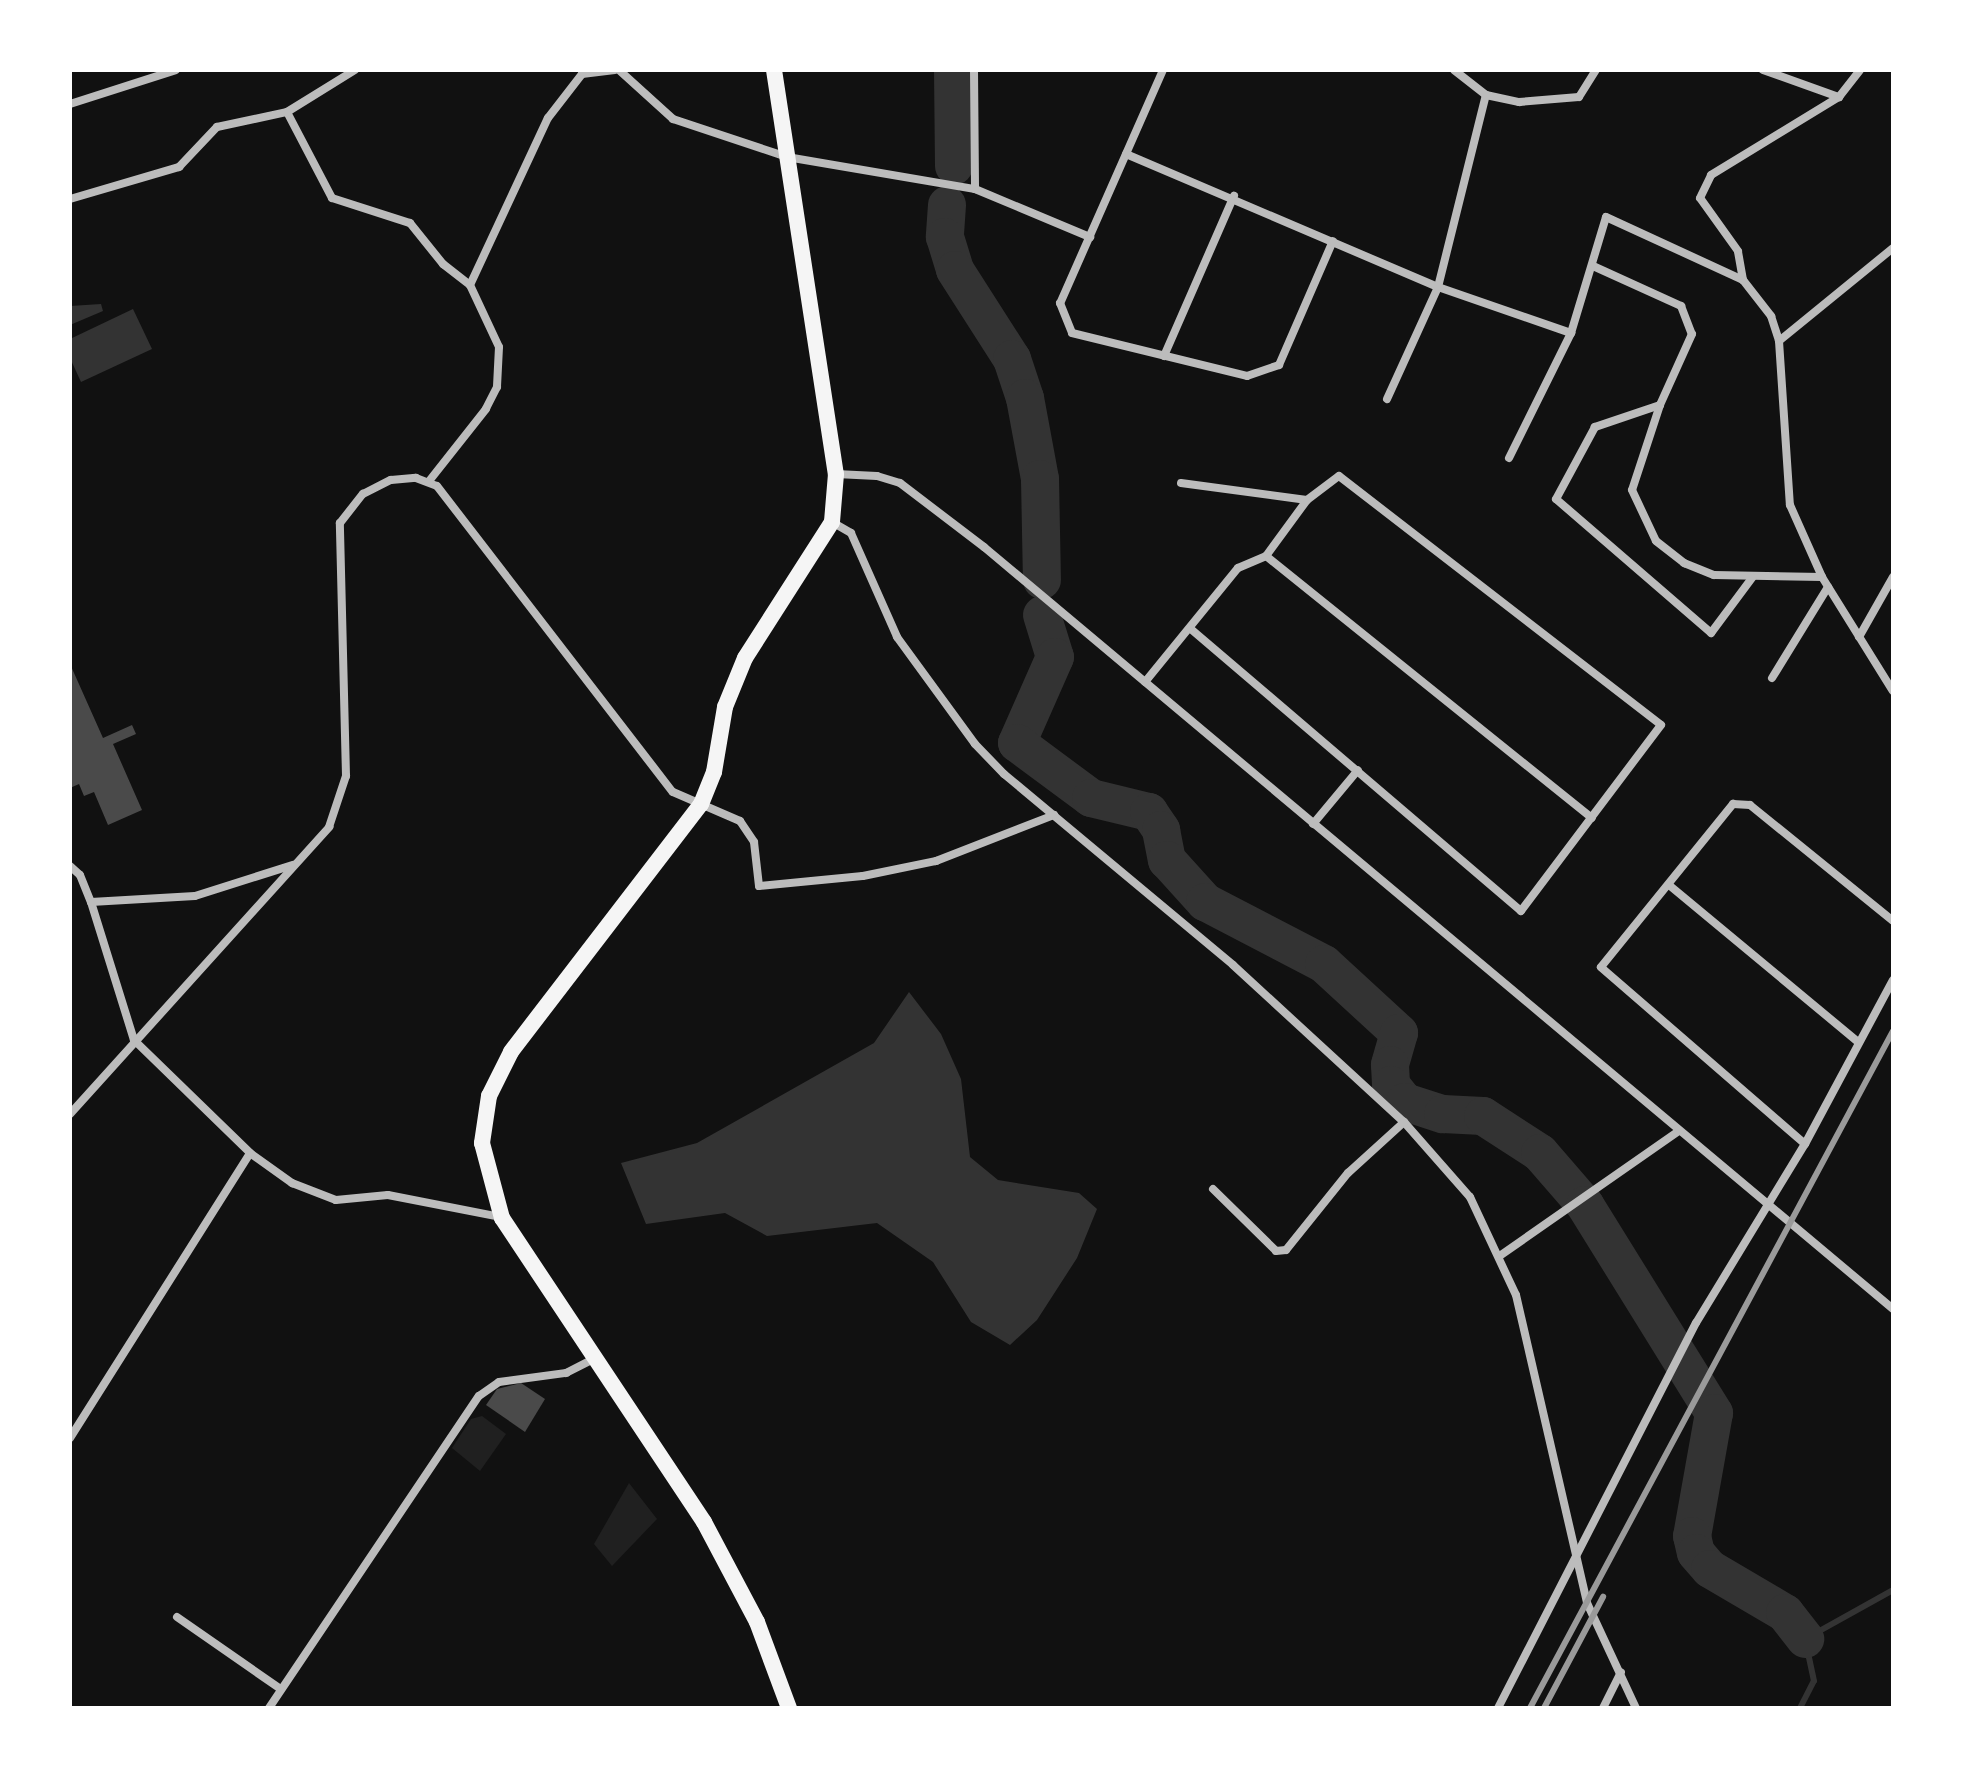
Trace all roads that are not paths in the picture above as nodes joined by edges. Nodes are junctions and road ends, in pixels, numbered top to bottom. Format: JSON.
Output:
{"nodes":[{"id":1,"x":176,"y":70,"type":"edge"},
{"id":2,"x":355,"y":70,"type":"edge"},
{"id":3,"x":617,"y":70,"type":"edge"},
{"id":4,"x":774,"y":70,"type":"edge"},
{"id":5,"x":974,"y":70,"type":"edge"},
{"id":6,"x":1163,"y":70,"type":"edge"},
{"id":7,"x":1454,"y":70,"type":"edge"},
{"id":8,"x":1596,"y":70,"type":"edge"},
{"id":9,"x":1763,"y":70,"type":"edge"},
{"id":10,"x":1860,"y":70,"type":"edge"},
{"id":11,"x":1486,"y":95,"type":"junction"},
{"id":12,"x":1839,"y":97,"type":"junction"},
{"id":13,"x":70,"y":104,"type":"edge"},
{"id":14,"x":287,"y":112,"type":"junction"},
{"id":15,"x":1126,"y":154,"type":"junction"},
{"id":16,"x":787,"y":157,"type":"junction"},
{"id":17,"x":975,"y":189,"type":"junction"},
{"id":18,"x":1234,"y":196,"type":"junction"},
{"id":19,"x":70,"y":199,"type":"edge"},
{"id":20,"x":1090,"y":237,"type":"junction"},
{"id":21,"x":1333,"y":241,"type":"junction"},
{"id":22,"x":1893,"y":248,"type":"edge"},
{"id":23,"x":1593,"y":266,"type":"junction"},
{"id":24,"x":1743,"y":280,"type":"junction"},
{"id":25,"x":470,"y":285,"type":"junction"},
{"id":26,"x":1438,"y":287,"type":"junction"},
{"id":27,"x":1571,"y":333,"type":"junction"},
{"id":28,"x":1779,"y":341,"type":"junction"},
{"id":29,"x":1164,"y":356,"type":"junction"},
{"id":30,"x":1387,"y":399,"type":"dead end"},
{"id":31,"x":1660,"y":405,"type":"junction"},
{"id":32,"x":1509,"y":458,"type":"dead end"},
{"id":33,"x":836,"y":474,"type":"junction"},
{"id":34,"x":430,"y":480,"type":"junction"},
{"id":35,"x":1181,"y":483,"type":"dead end"},
{"id":36,"x":1307,"y":500,"type":"junction"},
{"id":37,"x":832,"y":522,"type":"junction"},
{"id":38,"x":1266,"y":556,"type":"junction"},
{"id":39,"x":1822,"y":577,"type":"junction"},
{"id":40,"x":1893,"y":577,"type":"edge"},
{"id":41,"x":1752,"y":578,"type":"junction"},
{"id":42,"x":1828,"y":587,"type":"junction"},
{"id":43,"x":1190,"y":628,"type":"junction"},
{"id":44,"x":1859,"y":637,"type":"junction"},
{"id":45,"x":1772,"y":678,"type":"dead end"},
{"id":46,"x":1145,"y":682,"type":"junction"},
{"id":47,"x":1893,"y":691,"type":"edge"},
{"id":48,"x":1358,"y":770,"type":"junction"},
{"id":49,"x":701,"y":804,"type":"junction"},
{"id":50,"x":1054,"y":815,"type":"junction"},
{"id":51,"x":1592,"y":818,"type":"junction"},
{"id":52,"x":1313,"y":824,"type":"junction"},
{"id":53,"x":295,"y":864,"type":"junction"},
{"id":54,"x":70,"y":866,"type":"edge"},
{"id":55,"x":1669,"y":885,"type":"junction"},
{"id":56,"x":91,"y":902,"type":"junction"},
{"id":57,"x":1893,"y":921,"type":"edge"},
{"id":58,"x":1893,"y":980,"type":"edge"},
{"id":59,"x":134,"y":1040,"type":"junction"},
{"id":60,"x":1857,"y":1041,"type":"junction"},
{"id":61,"x":70,"y":1114,"type":"edge"},
{"id":62,"x":1404,"y":1122,"type":"junction"},
{"id":63,"x":1677,"y":1132,"type":"junction"},
{"id":64,"x":1805,"y":1144,"type":"junction"},
{"id":65,"x":250,"y":1153,"type":"junction"},
{"id":66,"x":1213,"y":1189,"type":"dead end"},
{"id":67,"x":1765,"y":1205,"type":"junction"},
{"id":68,"x":502,"y":1218,"type":"junction"},
{"id":69,"x":1501,"y":1255,"type":"junction"},
{"id":70,"x":1893,"y":1309,"type":"edge"},
{"id":71,"x":593,"y":1359,"type":"junction"},
{"id":72,"x":70,"y":1438,"type":"edge"},
{"id":73,"x":1574,"y":1563,"type":"junction"},
{"id":74,"x":177,"y":1617,"type":"dead end"},
{"id":75,"x":1621,"y":1672,"type":"junction"},
{"id":76,"x":279,"y":1688,"type":"junction"},
{"id":77,"x":269,"y":1708,"type":"edge"},
{"id":78,"x":789,"y":1708,"type":"edge"},
{"id":79,"x":1498,"y":1708,"type":"edge"},
{"id":80,"x":1603,"y":1708,"type":"edge"},
{"id":81,"x":1636,"y":1708,"type":"edge"}],
"edges":[{"from":1,"to":13,"type":"street"},
{"from":2,"to":14,"type":"street"},
{"from":3,"to":16,"type":"street"},
{"from":3,"to":25,"type":"street"},
{"from":4,"to":16,"type":"main road"},
{"from":5,"to":17,"type":"street"},
{"from":6,"to":15,"type":"street"},
{"from":7,"to":11,"type":"street"},
{"from":8,"to":11,"type":"street"},
{"from":9,"to":12,"type":"street"},
{"from":10,"to":12,"type":"street"},
{"from":11,"to":26,"type":"street"},
{"from":12,"to":24,"type":"street"},
{"from":14,"to":19,"type":"street"},
{"from":14,"to":25,"type":"street"},
{"from":15,"to":18,"type":"street"},
{"from":15,"to":20,"type":"street"},
{"from":16,"to":17,"type":"street"},
{"from":16,"to":33,"type":"main road"},
{"from":17,"to":20,"type":"street"},
{"from":18,"to":21,"type":"street"},
{"from":18,"to":29,"type":"street"},
{"from":20,"to":29,"type":"street"},
{"from":21,"to":26,"type":"street"},
{"from":21,"to":29,"type":"street"},
{"from":22,"to":28,"type":"street"},
{"from":23,"to":24,"type":"street"},
{"from":23,"to":27,"type":"street"},
{"from":23,"to":31,"type":"street"},
{"from":24,"to":28,"type":"street"},
{"from":25,"to":34,"type":"street"},
{"from":26,"to":27,"type":"street"},
{"from":26,"to":30,"type":"street"},
{"from":27,"to":32,"type":"street"},
{"from":28,"to":39,"type":"street"},
{"from":31,"to":41,"type":"street"},
{"from":31,"to":41,"type":"street"},
{"from":33,"to":37,"type":"main road"},
{"from":33,"to":46,"type":"street"},
{"from":34,"to":49,"type":"street"},
{"from":34,"to":53,"type":"street"},
{"from":35,"to":36,"type":"street"},
{"from":36,"to":38,"type":"street"},
{"from":36,"to":51,"type":"street"},
{"from":37,"to":49,"type":"main road"},
{"from":37,"to":50,"type":"street"},
{"from":38,"to":43,"type":"street"},
{"from":38,"to":51,"type":"street"},
{"from":39,"to":41,"type":"street"},
{"from":39,"to":42,"type":"street"},
{"from":40,"to":44,"type":"street"},
{"from":42,"to":44,"type":"street"},
{"from":42,"to":45,"type":"street"},
{"from":43,"to":46,"type":"street"},
{"from":43,"to":48,"type":"street"},
{"from":44,"to":47,"type":"street"},
{"from":46,"to":52,"type":"street"},
{"from":48,"to":51,"type":"street"},
{"from":48,"to":52,"type":"street"},
{"from":49,"to":50,"type":"street"},
{"from":49,"to":68,"type":"main road"},
{"from":50,"to":62,"type":"street"},
{"from":52,"to":63,"type":"street"},
{"from":53,"to":56,"type":"street"},
{"from":53,"to":59,"type":"street"},
{"from":54,"to":56,"type":"street"},
{"from":55,"to":57,"type":"street"},
{"from":55,"to":60,"type":"street"},
{"from":55,"to":64,"type":"street"},
{"from":56,"to":59,"type":"street"},
{"from":58,"to":60,"type":"street"},
{"from":59,"to":61,"type":"street"},
{"from":59,"to":65,"type":"street"},
{"from":60,"to":64,"type":"street"},
{"from":62,"to":66,"type":"street"},
{"from":62,"to":69,"type":"street"},
{"from":63,"to":67,"type":"street"},
{"from":63,"to":69,"type":"street"},
{"from":64,"to":67,"type":"street"},
{"from":65,"to":68,"type":"street"},
{"from":65,"to":72,"type":"street"},
{"from":67,"to":70,"type":"street"},
{"from":67,"to":73,"type":"street"},
{"from":68,"to":71,"type":"main road"},
{"from":69,"to":73,"type":"street"},
{"from":71,"to":76,"type":"street"},
{"from":71,"to":78,"type":"main road"},
{"from":73,"to":75,"type":"street"},
{"from":73,"to":79,"type":"street"},
{"from":74,"to":76,"type":"street"},
{"from":75,"to":80,"type":"street"},
{"from":75,"to":81,"type":"street"},
{"from":76,"to":77,"type":"street"}]}
